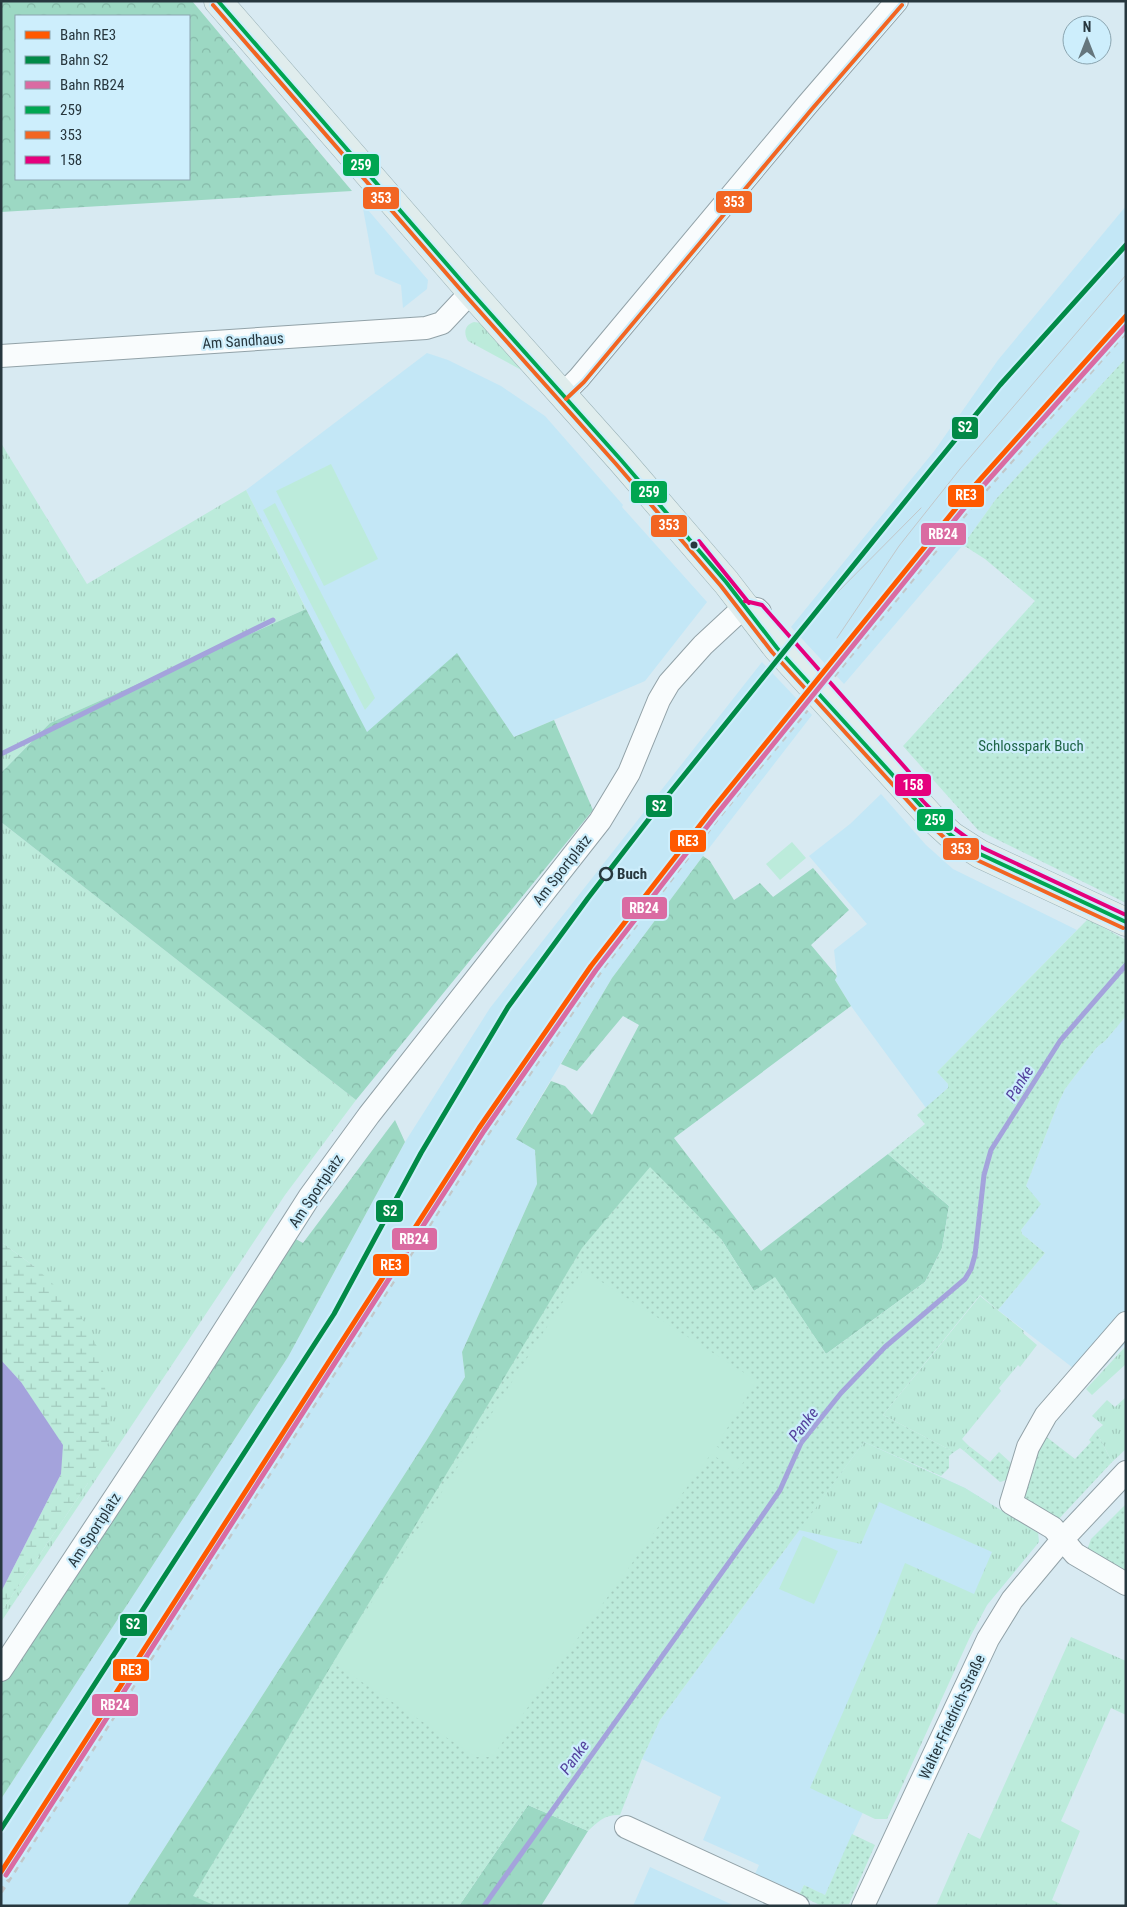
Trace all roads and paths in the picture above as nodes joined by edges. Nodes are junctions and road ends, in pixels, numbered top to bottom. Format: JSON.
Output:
{"nodes":[{"id":1,"x":218,"y":1,"type":"edge"},
{"id":2,"x":896,"y":1,"type":"edge"},
{"id":3,"x":471,"y":292,"type":"junction"},
{"id":4,"x":1,"y":356,"type":"edge"},
{"id":5,"x":562,"y":395,"type":"junction"},
{"id":6,"x":744,"y":607,"type":"junction"},
{"id":7,"x":1126,"y":922,"type":"edge"},
{"id":8,"x":1126,"y":1323,"type":"edge"},
{"id":9,"x":1126,"y":1472,"type":"edge"},
{"id":10,"x":1062,"y":1540,"type":"junction"},
{"id":11,"x":1126,"y":1584,"type":"edge"},
{"id":12,"x":1,"y":1670,"type":"edge"},
{"id":13,"x":626,"y":1827,"type":"dead end"},
{"id":14,"x":798,"y":1906,"type":"edge"},
{"id":15,"x":863,"y":1906,"type":"edge"}],
"edges":[{"from":1,"to":3,"type":"main road"},
{"from":2,"to":5,"type":"street"},
{"from":3,"to":4,"type":"street","name":"Am Sandhaus"},
{"from":3,"to":5,"type":"main road"},
{"from":5,"to":6,"type":"main road"},
{"from":6,"to":7,"type":"main road"},
{"from":6,"to":12,"type":"street","name":"Am Sportplatz"},
{"from":8,"to":10,"type":"street"},
{"from":9,"to":10,"type":"street","name":"Walter-Friedrich-Straße"},
{"from":10,"to":11,"type":"street"},
{"from":10,"to":15,"type":"street","name":"Walter-Friedrich-Straße"},
{"from":13,"to":14,"type":"street"}]}
